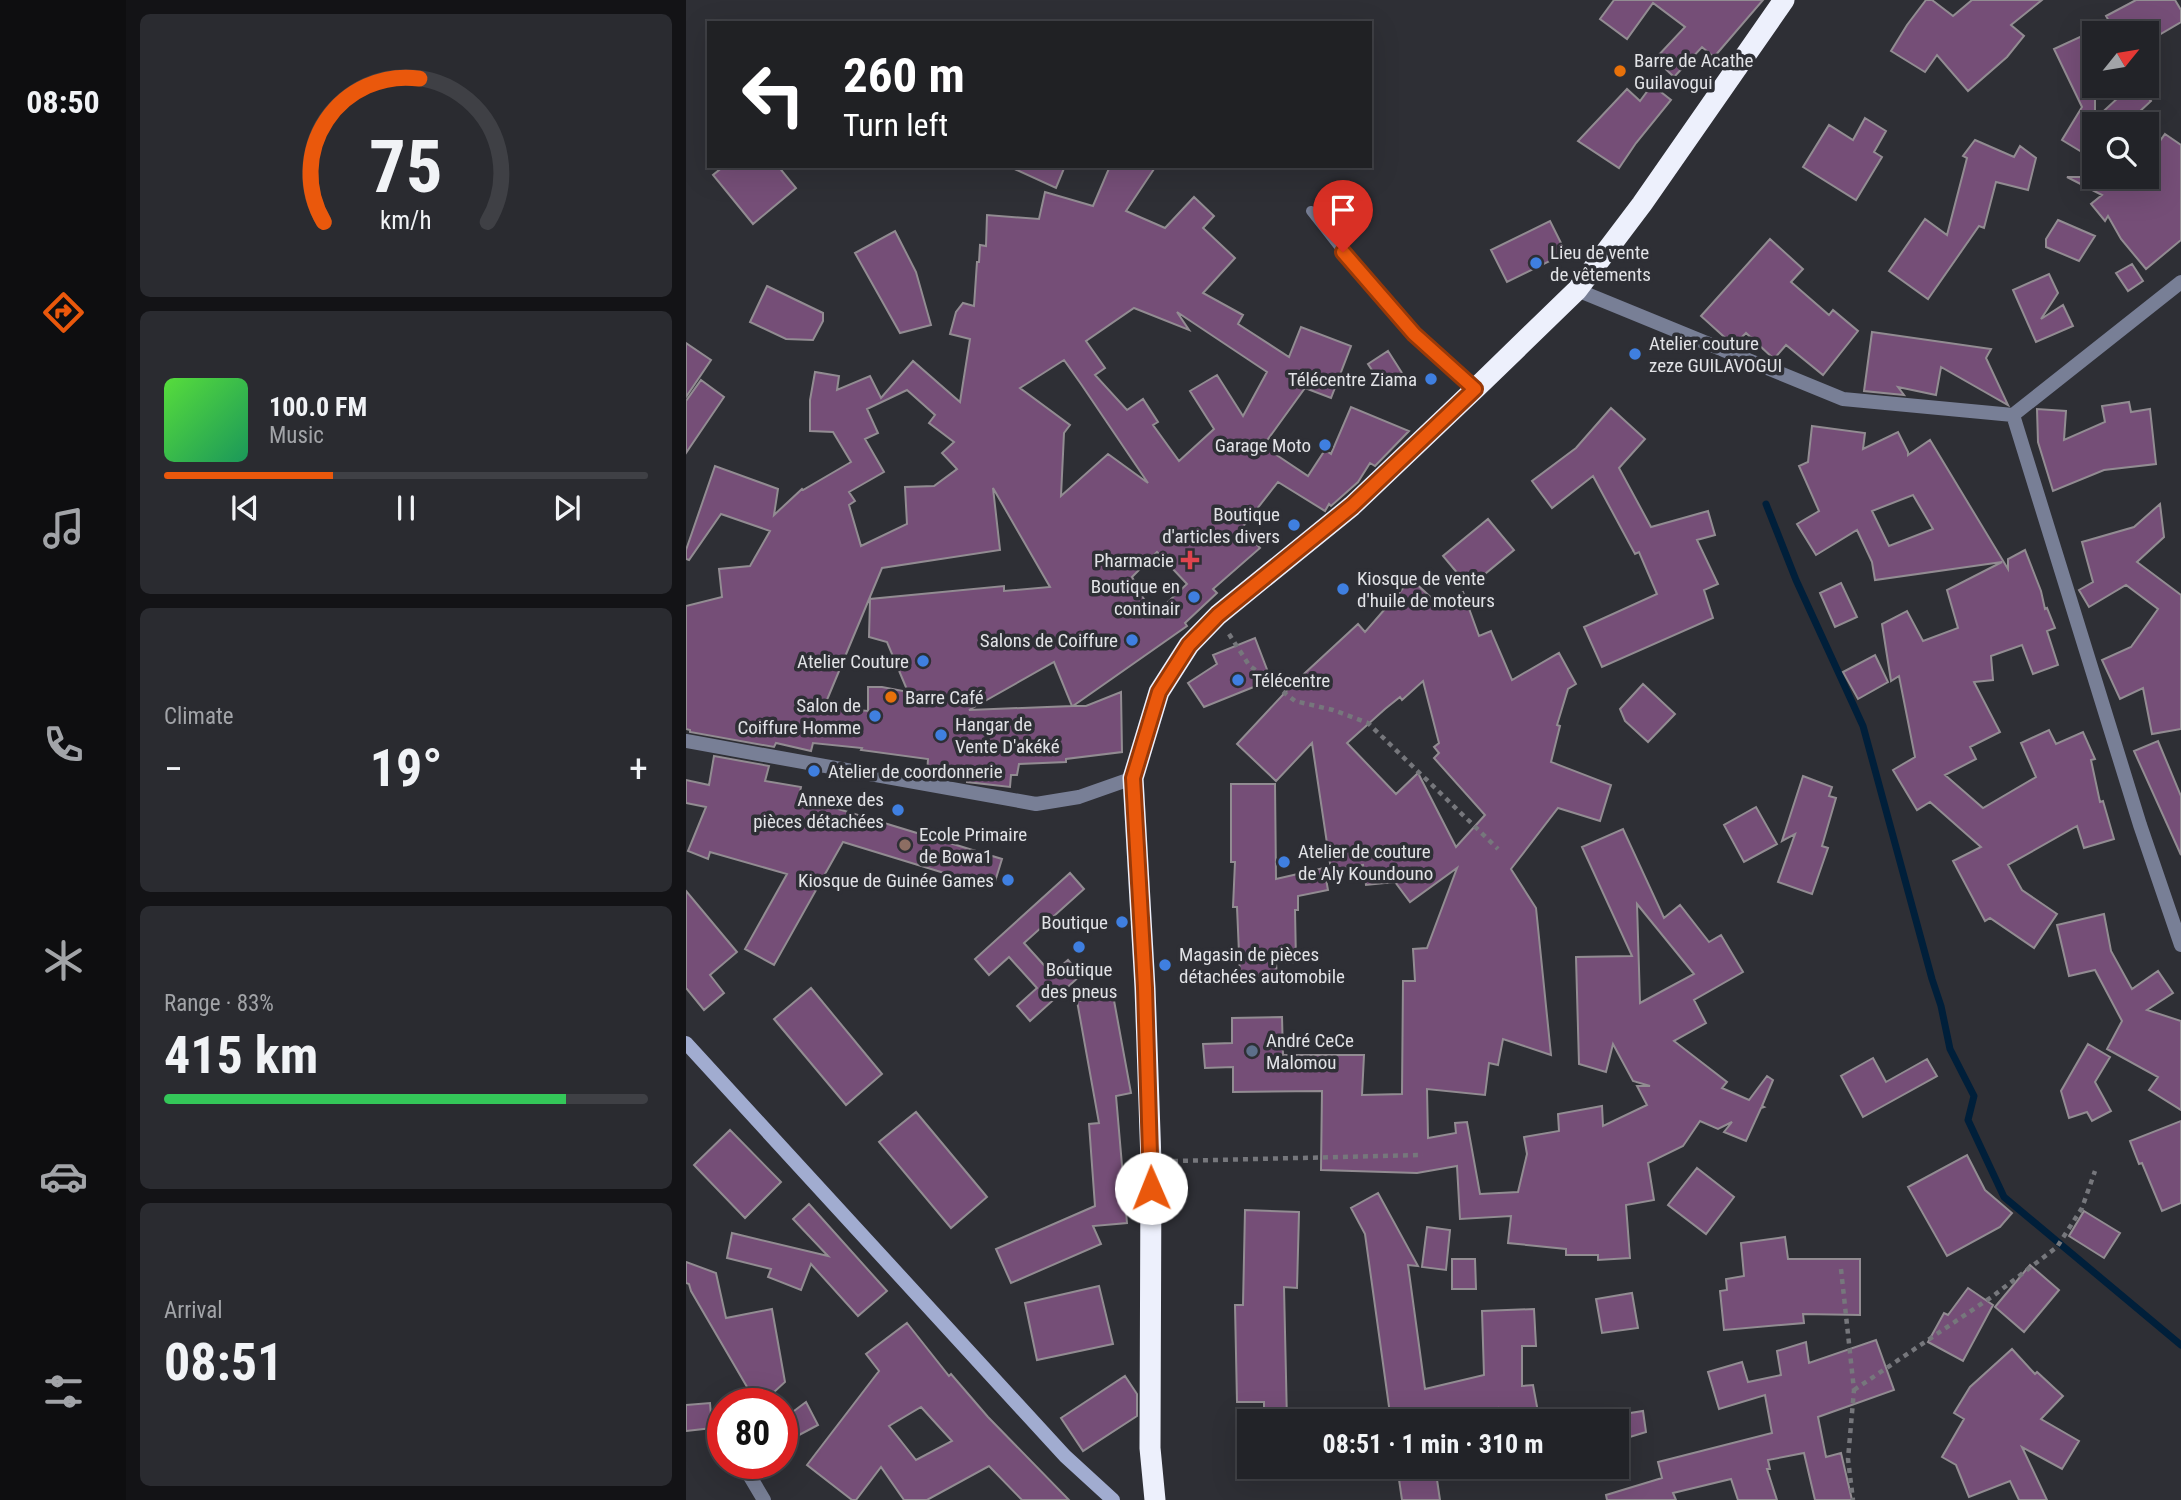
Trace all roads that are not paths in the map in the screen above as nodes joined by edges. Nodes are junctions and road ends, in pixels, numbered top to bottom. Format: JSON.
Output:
{"nodes":[{"id":1,"x":1784,"y":0,"type":"edge"},
{"id":2,"x":1311,"y":211,"type":"dead end"},
{"id":3,"x":2181,"y":282,"type":"edge"},
{"id":4,"x":1577,"y":290,"type":"junction"},
{"id":5,"x":1475,"y":389,"type":"junction"},
{"id":6,"x":2013,"y":415,"type":"junction"},
{"id":7,"x":686,"y":741,"type":"edge"},
{"id":8,"x":1133,"y":778,"type":"junction"},
{"id":9,"x":2181,"y":945,"type":"edge"},
{"id":10,"x":687,"y":1047,"type":"edge"},
{"id":11,"x":752,"y":1479,"type":"edge"},
{"id":12,"x":764,"y":1500,"type":"edge"},
{"id":13,"x":1112,"y":1500,"type":"edge"},
{"id":14,"x":1155,"y":1500,"type":"edge"}],
"edges":[{"from":1,"to":4,"type":"highway"},
{"from":2,"to":5,"type":"lane"},
{"from":3,"to":6,"type":"street"},
{"from":4,"to":5,"type":"highway"},
{"from":4,"to":6,"type":"street"},
{"from":5,"to":8,"type":"highway"},
{"from":6,"to":9,"type":"street"},
{"from":7,"to":8,"type":"street"},
{"from":8,"to":14,"type":"highway"},
{"from":10,"to":13,"type":"main road"},
{"from":11,"to":12,"type":"street"}]}
